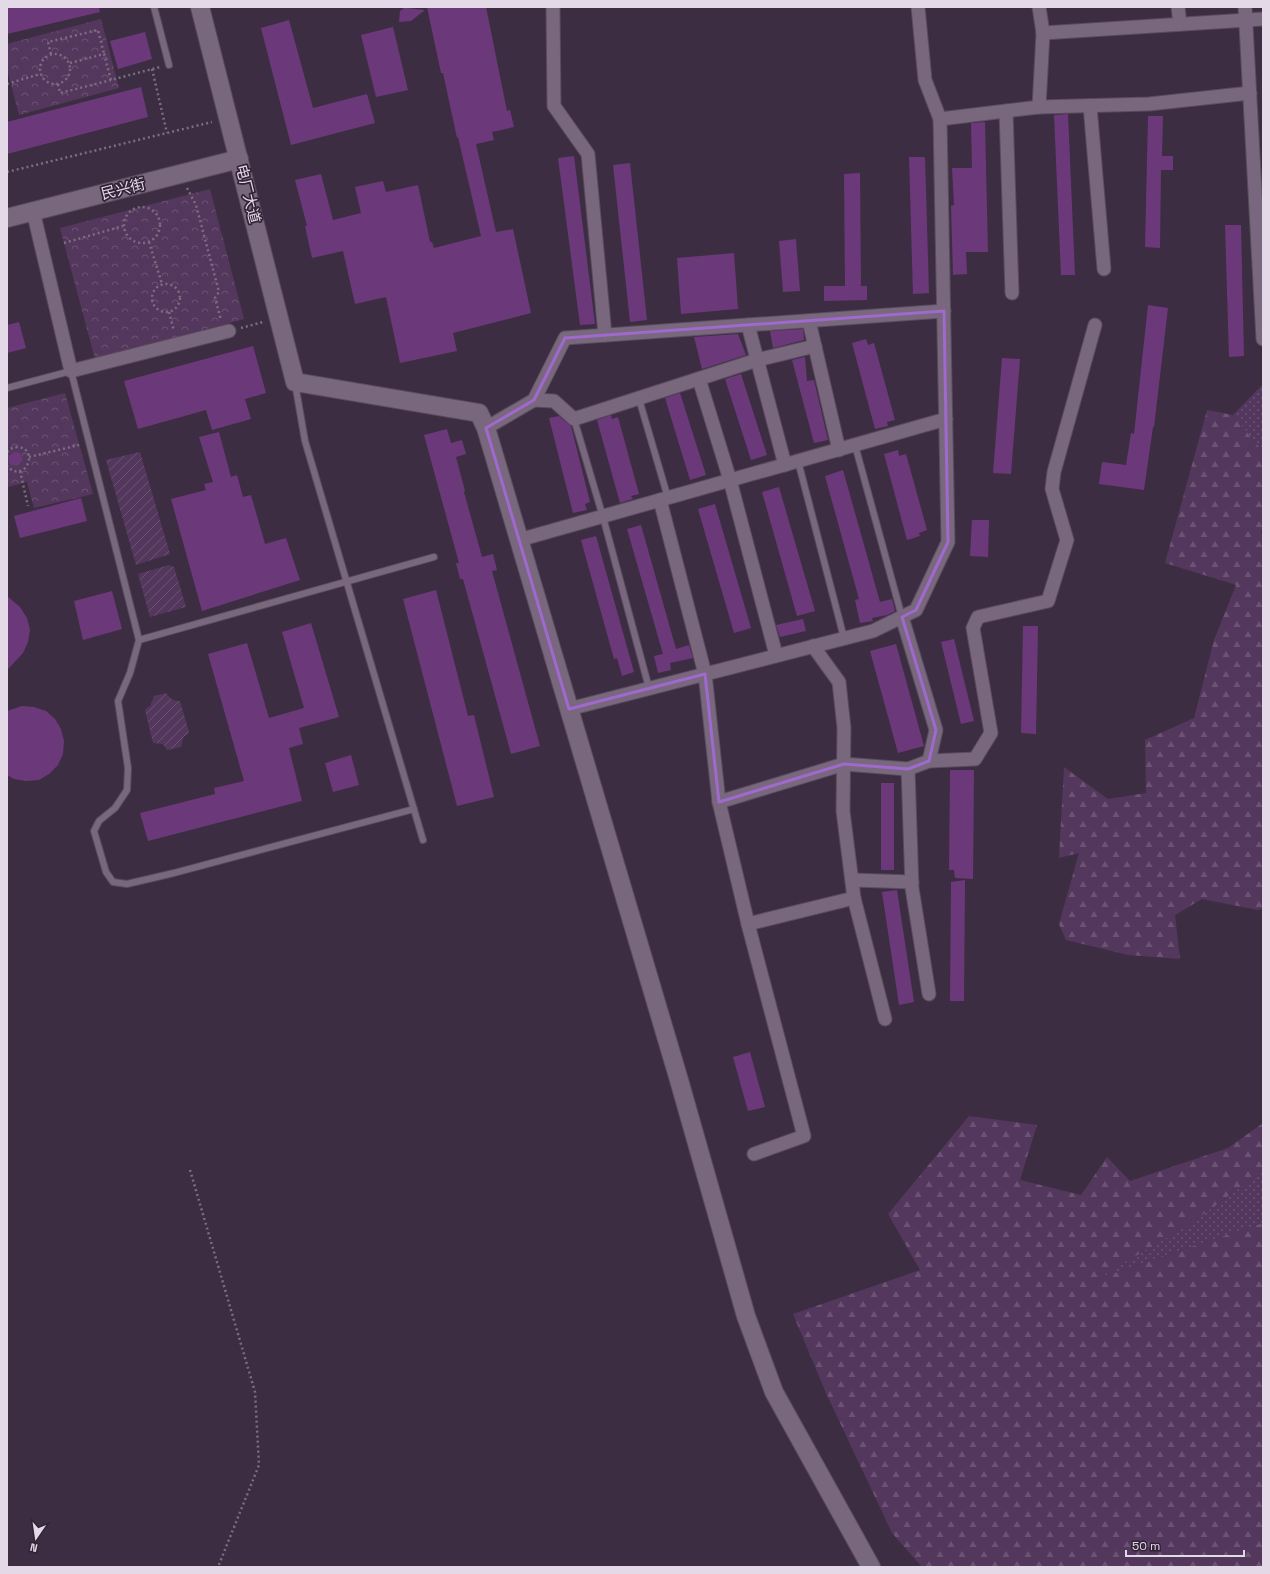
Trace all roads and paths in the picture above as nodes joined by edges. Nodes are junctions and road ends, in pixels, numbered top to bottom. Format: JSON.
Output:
{"nodes":[{"id":1,"x":154,"y":7,"type":"edge"},
{"id":2,"x":200,"y":7,"type":"edge"},
{"id":3,"x":553,"y":7,"type":"edge"},
{"id":4,"x":918,"y":7,"type":"edge"},
{"id":5,"x":1039,"y":7,"type":"edge"},
{"id":6,"x":1178,"y":7,"type":"edge"},
{"id":7,"x":1245,"y":13,"type":"edge"},
{"id":8,"x":1263,"y":19,"type":"edge"},
{"id":9,"x":1180,"y":24,"type":"junction"},
{"id":10,"x":1043,"y":33,"type":"junction"},
{"id":11,"x":51,"y":54,"type":"junction"},
{"id":12,"x":104,"y":54,"type":"junction"},
{"id":13,"x":70,"y":63,"type":"junction"},
{"id":14,"x":169,"y":65,"type":"joint"},
{"id":15,"x":152,"y":69,"type":"junction"},
{"id":16,"x":40,"y":74,"type":"junction"},
{"id":17,"x":111,"y":80,"type":"junction"},
{"id":18,"x":7,"y":84,"type":"edge"},
{"id":19,"x":58,"y":84,"type":"junction"},
{"id":20,"x":1250,"y":93,"type":"junction"},
{"id":21,"x":1090,"y":106,"type":"junction"},
{"id":22,"x":1039,"y":107,"type":"junction"},
{"id":23,"x":1006,"y":111,"type":"junction"},
{"id":24,"x":228,"y":118,"type":"junction"},
{"id":25,"x":940,"y":119,"type":"junction"},
{"id":26,"x":167,"y":132,"type":"junction"},
{"id":27,"x":239,"y":159,"type":"junction"},
{"id":28,"x":7,"y":172,"type":"edge"},
{"id":29,"x":184,"y":182,"type":"dead end"},
{"id":30,"x":33,"y":211,"type":"junction"},
{"id":31,"x":7,"y":218,"type":"edge"},
{"id":32,"x":123,"y":226,"type":"junction"},
{"id":33,"x":149,"y":242,"type":"junction"},
{"id":34,"x":64,"y":243,"type":"dead end"},
{"id":35,"x":1104,"y":269,"type":"dead end"},
{"id":36,"x":162,"y":284,"type":"junction"},
{"id":37,"x":1012,"y":293,"type":"dead end"},
{"id":38,"x":944,"y":311,"type":"junction"},
{"id":39,"x":169,"y":312,"type":"junction"},
{"id":40,"x":279,"y":318,"type":"junction"},
{"id":41,"x":809,"y":321,"type":"junction"},
{"id":42,"x":748,"y":325,"type":"junction"},
{"id":43,"x":1095,"y":325,"type":"dead end"},
{"id":44,"x":226,"y":332,"type":"junction"},
{"id":45,"x":605,"y":335,"type":"junction"},
{"id":46,"x":1263,"y":339,"type":"edge"},
{"id":47,"x":178,"y":344,"type":"junction"},
{"id":48,"x":815,"y":346,"type":"junction"},
{"id":49,"x":757,"y":360,"type":"junction"},
{"id":50,"x":71,"y":371,"type":"junction"},
{"id":51,"x":699,"y":379,"type":"junction"},
{"id":52,"x":295,"y":382,"type":"junction"},
{"id":53,"x":7,"y":388,"type":"edge"},
{"id":54,"x":639,"y":399,"type":"junction"},
{"id":55,"x":534,"y":400,"type":"junction"},
{"id":56,"x":574,"y":419,"type":"junction"},
{"id":57,"x":946,"y":419,"type":"junction"},
{"id":58,"x":486,"y":428,"type":"junction"},
{"id":59,"x":89,"y":442,"type":"junction"},
{"id":60,"x":855,"y":445,"type":"junction"},
{"id":61,"x":839,"y":450,"type":"junction"},
{"id":62,"x":7,"y":452,"type":"edge"},
{"id":63,"x":29,"y":457,"type":"junction"},
{"id":64,"x":798,"y":461,"type":"junction"},
{"id":65,"x":785,"y":465,"type":"junction"},
{"id":66,"x":7,"y":466,"type":"edge"},
{"id":67,"x":20,"y":471,"type":"junction"},
{"id":68,"x":730,"y":480,"type":"junction"},
{"id":69,"x":664,"y":499,"type":"junction"},
{"id":70,"x":28,"y":506,"type":"dead end"},
{"id":71,"x":603,"y":517,"type":"junction"},
{"id":72,"x":519,"y":540,"type":"junction"},
{"id":73,"x":434,"y":557,"type":"dead end"},
{"id":74,"x":347,"y":581,"type":"junction"},
{"id":75,"x":902,"y":617,"type":"junction"},
{"id":76,"x":844,"y":638,"type":"junction"},
{"id":77,"x":139,"y":640,"type":"junction"},
{"id":78,"x":813,"y":646,"type":"junction"},
{"id":79,"x":776,"y":656,"type":"junction"},
{"id":80,"x":705,"y":674,"type":"junction"},
{"id":81,"x":649,"y":688,"type":"junction"},
{"id":82,"x":569,"y":709,"type":"junction"},
{"id":83,"x":929,"y":760,"type":"junction"},
{"id":84,"x":844,"y":764,"type":"junction"},
{"id":85,"x":908,"y":769,"type":"junction"},
{"id":86,"x":720,"y":802,"type":"junction"},
{"id":87,"x":414,"y":810,"type":"junction"},
{"id":88,"x":423,"y":840,"type":"dead end"},
{"id":89,"x":852,"y":880,"type":"junction"},
{"id":90,"x":912,"y":882,"type":"junction"},
{"id":91,"x":854,"y":898,"type":"junction"},
{"id":92,"x":748,"y":924,"type":"junction"},
{"id":93,"x":929,"y":994,"type":"dead end"},
{"id":94,"x":885,"y":1019,"type":"dead end"},
{"id":95,"x":754,"y":1154,"type":"dead end"},
{"id":96,"x":190,"y":1170,"type":"dead end"},
{"id":97,"x":218,"y":1567,"type":"edge"},
{"id":98,"x":871,"y":1567,"type":"edge"}],
"edges":[{"from":1,"to":14,"type":"lane"},
{"from":2,"to":24,"type":"street","name":"电厂大道"},
{"from":3,"to":45,"type":"street"},
{"from":4,"to":25,"type":"street"},
{"from":5,"to":10,"type":"street"},
{"from":6,"to":9,"type":"street"},
{"from":7,"to":8,"type":"street"},
{"from":7,"to":9,"type":"street"},
{"from":7,"to":20,"type":"street"},
{"from":9,"to":10,"type":"street"},
{"from":10,"to":22,"type":"street"},
{"from":11,"to":12,"type":"path"},
{"from":11,"to":13,"type":"path"},
{"from":11,"to":16,"type":"path"},
{"from":12,"to":13,"type":"path"},
{"from":12,"to":17,"type":"path"},
{"from":13,"to":19,"type":"path"},
{"from":14,"to":15,"type":"path"},
{"from":15,"to":17,"type":"path"},
{"from":15,"to":26,"type":"path"},
{"from":16,"to":18,"type":"path"},
{"from":16,"to":19,"type":"path"},
{"from":17,"to":19,"type":"path"},
{"from":20,"to":21,"type":"street"},
{"from":20,"to":46,"type":"street"},
{"from":21,"to":22,"type":"street"},
{"from":21,"to":35,"type":"street"},
{"from":22,"to":23,"type":"street"},
{"from":23,"to":25,"type":"street"},
{"from":23,"to":37,"type":"street"},
{"from":24,"to":26,"type":"path"},
{"from":24,"to":27,"type":"street","name":"电厂大道"},
{"from":25,"to":38,"type":"street"},
{"from":26,"to":28,"type":"path"},
{"from":27,"to":30,"type":"street","name":"民兴街"},
{"from":27,"to":40,"type":"street","name":"电厂大道"},
{"from":29,"to":44,"type":"path"},
{"from":30,"to":31,"type":"street","name":"民兴街"},
{"from":30,"to":50,"type":"street"},
{"from":32,"to":33,"type":"path"},
{"from":32,"to":33,"type":"path"},
{"from":32,"to":34,"type":"path"},
{"from":33,"to":36,"type":"path"},
{"from":36,"to":39,"type":"path"},
{"from":36,"to":39,"type":"path"},
{"from":38,"to":41,"type":"street"},
{"from":38,"to":57,"type":"street"},
{"from":39,"to":47,"type":"path"},
{"from":40,"to":44,"type":"path"},
{"from":40,"to":52,"type":"street","name":"电厂大道"},
{"from":41,"to":42,"type":"street"},
{"from":41,"to":48,"type":"street"},
{"from":42,"to":45,"type":"street"},
{"from":42,"to":49,"type":"street"},
{"from":43,"to":83,"type":"street"},
{"from":44,"to":47,"type":"street"},
{"from":45,"to":55,"type":"street"},
{"from":47,"to":50,"type":"street"},
{"from":48,"to":49,"type":"street"},
{"from":48,"to":61,"type":"street"},
{"from":49,"to":51,"type":"street"},
{"from":49,"to":65,"type":"street"},
{"from":50,"to":53,"type":"lane"},
{"from":50,"to":59,"type":"lane"},
{"from":51,"to":54,"type":"street"},
{"from":51,"to":68,"type":"street"},
{"from":52,"to":58,"type":"street"},
{"from":52,"to":74,"type":"lane"},
{"from":54,"to":56,"type":"street"},
{"from":54,"to":69,"type":"lane"},
{"from":55,"to":56,"type":"street"},
{"from":55,"to":58,"type":"street"},
{"from":56,"to":71,"type":"lane"},
{"from":57,"to":60,"type":"street"},
{"from":57,"to":75,"type":"street"},
{"from":58,"to":72,"type":"street"},
{"from":59,"to":63,"type":"path"},
{"from":59,"to":77,"type":"lane"},
{"from":60,"to":61,"type":"street"},
{"from":60,"to":75,"type":"lane"},
{"from":61,"to":64,"type":"street"},
{"from":62,"to":63,"type":"path"},
{"from":63,"to":67,"type":"path"},
{"from":64,"to":65,"type":"street"},
{"from":64,"to":76,"type":"lane"},
{"from":65,"to":68,"type":"street"},
{"from":66,"to":67,"type":"path"},
{"from":67,"to":70,"type":"path"},
{"from":68,"to":69,"type":"street"},
{"from":68,"to":79,"type":"street"},
{"from":69,"to":71,"type":"street"},
{"from":69,"to":80,"type":"street"},
{"from":71,"to":72,"type":"street"},
{"from":71,"to":81,"type":"lane"},
{"from":72,"to":82,"type":"street"},
{"from":73,"to":74,"type":"lane"},
{"from":74,"to":77,"type":"lane"},
{"from":74,"to":87,"type":"lane"},
{"from":75,"to":76,"type":"street"},
{"from":75,"to":83,"type":"street"},
{"from":76,"to":78,"type":"street"},
{"from":77,"to":87,"type":"lane"},
{"from":78,"to":79,"type":"street"},
{"from":78,"to":84,"type":"street"},
{"from":79,"to":80,"type":"street"},
{"from":80,"to":81,"type":"street"},
{"from":80,"to":86,"type":"street"},
{"from":81,"to":82,"type":"street"},
{"from":82,"to":98,"type":"street"},
{"from":83,"to":85,"type":"street"},
{"from":84,"to":85,"type":"street"},
{"from":84,"to":86,"type":"street"},
{"from":84,"to":89,"type":"street"},
{"from":85,"to":90,"type":"street"},
{"from":86,"to":92,"type":"street"},
{"from":87,"to":88,"type":"lane"},
{"from":89,"to":90,"type":"street"},
{"from":89,"to":91,"type":"street"},
{"from":90,"to":93,"type":"street"},
{"from":91,"to":92,"type":"street"},
{"from":91,"to":94,"type":"street"},
{"from":92,"to":95,"type":"street"},
{"from":96,"to":97,"type":"path"}]}
